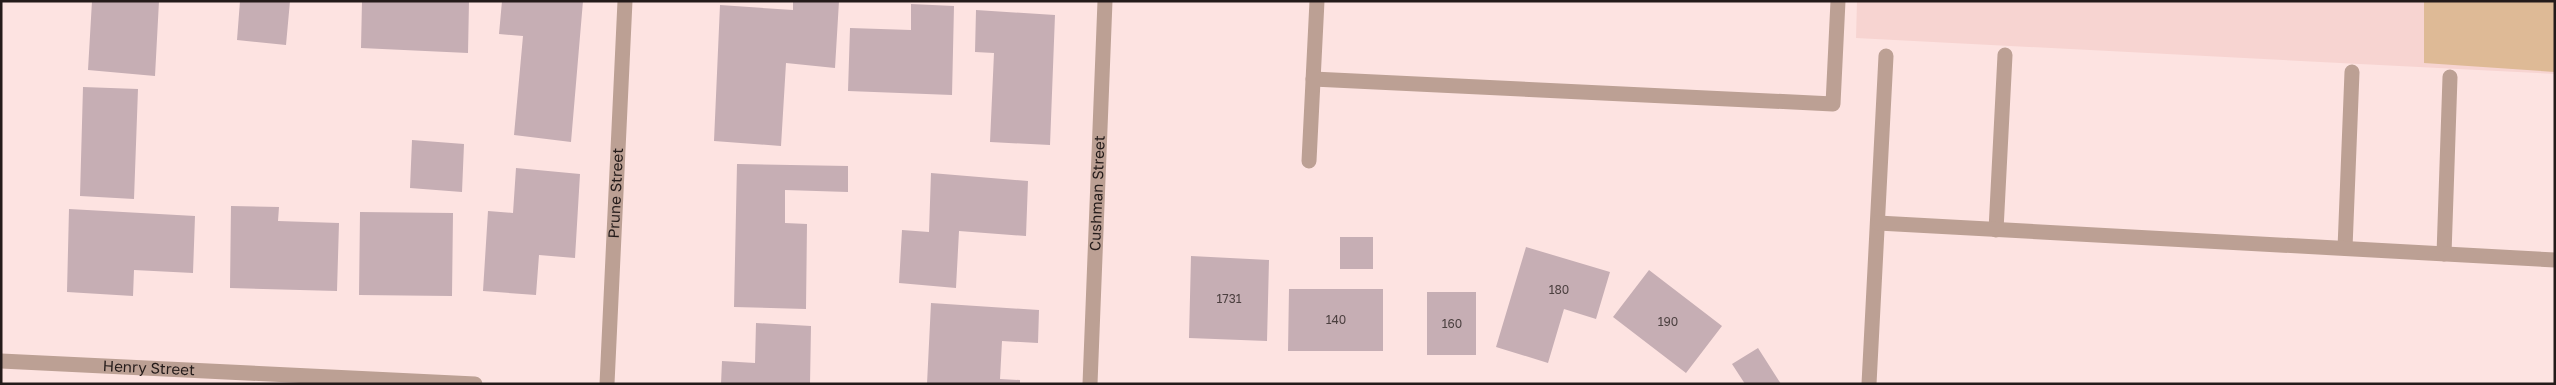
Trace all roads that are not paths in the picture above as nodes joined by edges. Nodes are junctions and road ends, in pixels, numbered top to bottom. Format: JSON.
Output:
{"nodes":[{"id":1,"x":625,"y":1,"type":"edge"},
{"id":2,"x":1105,"y":1,"type":"edge"},
{"id":3,"x":1317,"y":1,"type":"edge"},
{"id":4,"x":1838,"y":1,"type":"edge"},
{"id":5,"x":2005,"y":55,"type":"dead end"},
{"id":6,"x":1886,"y":56,"type":"dead end"},
{"id":7,"x":2352,"y":72,"type":"dead end"},
{"id":8,"x":2450,"y":77,"type":"dead end"},
{"id":9,"x":1313,"y":79,"type":"junction"},
{"id":10,"x":1309,"y":161,"type":"dead end"},
{"id":11,"x":1878,"y":223,"type":"junction"},
{"id":12,"x":1996,"y":230,"type":"junction"},
{"id":13,"x":2345,"y":248,"type":"junction"},
{"id":14,"x":2444,"y":254,"type":"junction"},
{"id":15,"x":2555,"y":260,"type":"edge"},
{"id":16,"x":1,"y":361,"type":"edge"},
{"id":17,"x":475,"y":384,"type":"edge"},
{"id":18,"x":607,"y":384,"type":"edge"},
{"id":19,"x":1090,"y":384,"type":"edge"},
{"id":20,"x":1869,"y":384,"type":"edge"}],
"edges":[{"from":1,"to":18,"type":"street","name":"Prune Street"},
{"from":2,"to":19,"type":"street","name":"Cushman Street"},
{"from":3,"to":9,"type":"street"},
{"from":4,"to":9,"type":"street"},
{"from":5,"to":12,"type":"street"},
{"from":6,"to":11,"type":"street"},
{"from":7,"to":13,"type":"street"},
{"from":8,"to":14,"type":"street"},
{"from":9,"to":10,"type":"street"},
{"from":11,"to":12,"type":"street"},
{"from":11,"to":20,"type":"street"},
{"from":12,"to":13,"type":"street"},
{"from":13,"to":14,"type":"street"},
{"from":14,"to":15,"type":"street"},
{"from":16,"to":17,"type":"street","name":"Henry Street"}]}
